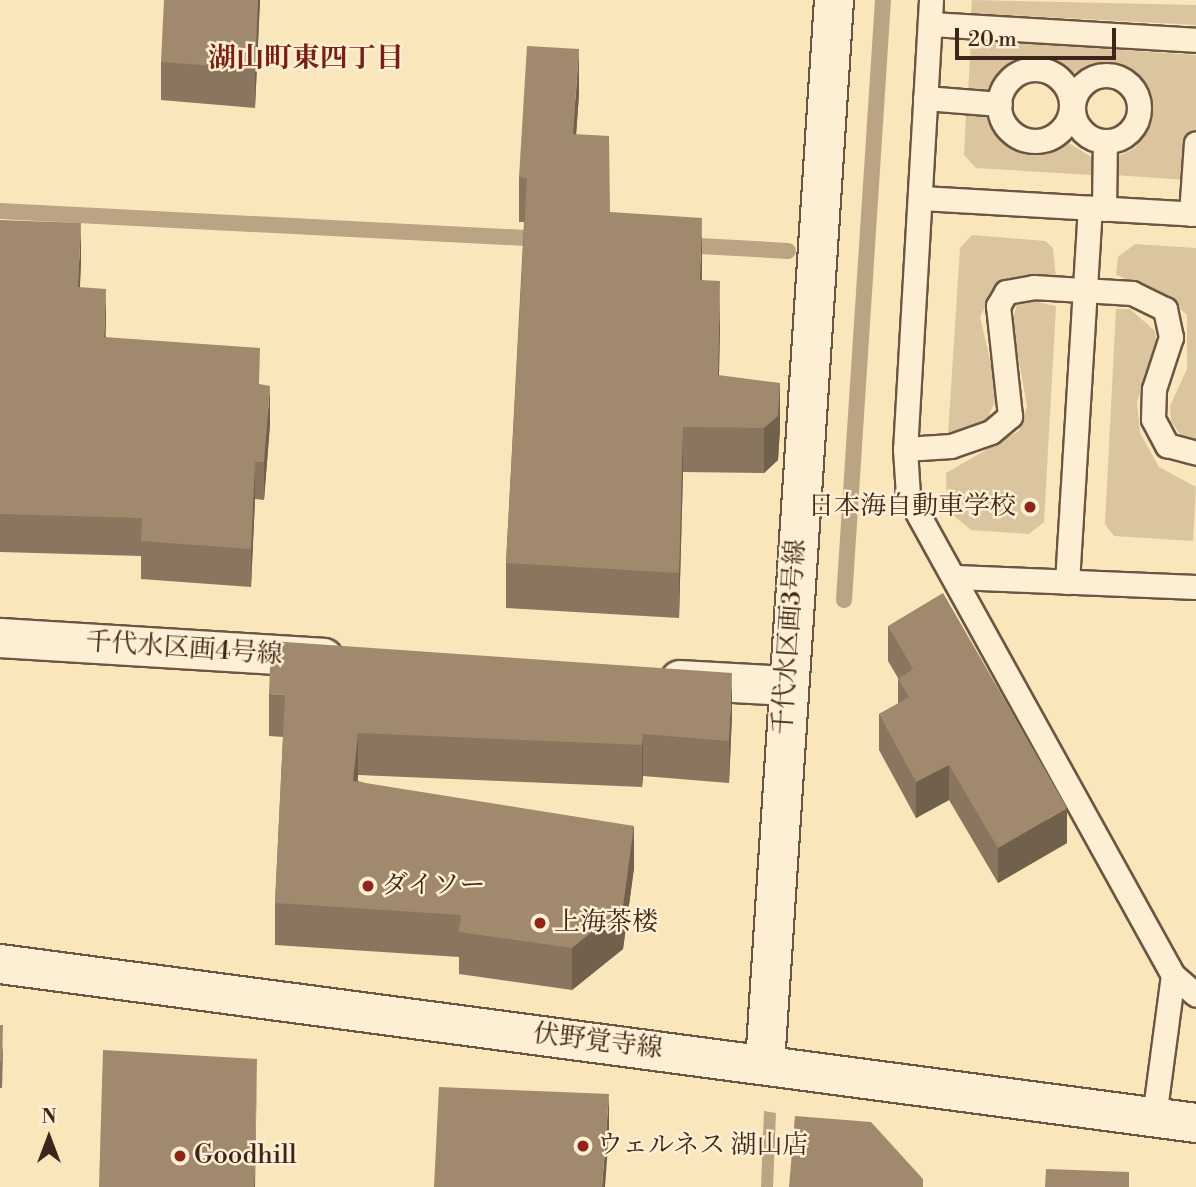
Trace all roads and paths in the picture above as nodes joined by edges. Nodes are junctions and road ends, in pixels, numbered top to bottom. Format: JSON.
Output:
{"nodes":[{"id":1,"x":834,"y":0,"type":"edge"},
{"id":2,"x":931,"y":0,"type":"edge"},
{"id":3,"x":930,"y":24,"type":"junction"},
{"id":4,"x":1196,"y":40,"type":"edge"},
{"id":5,"x":925,"y":98,"type":"junction"},
{"id":6,"x":1000,"y":104,"type":"junction"},
{"id":7,"x":1071,"y":106,"type":"junction"},
{"id":8,"x":1105,"y":141,"type":"junction"},
{"id":9,"x":1196,"y":143,"type":"edge"},
{"id":10,"x":920,"y":198,"type":"junction"},
{"id":11,"x":1097,"y":208,"type":"junction"},
{"id":12,"x":1194,"y":214,"type":"edge"},
{"id":13,"x":1085,"y":292,"type":"junction"},
{"id":14,"x":905,"y":449,"type":"junction"},
{"id":15,"x":1196,"y":453,"type":"edge"},
{"id":16,"x":956,"y":577,"type":"junction"},
{"id":17,"x":1067,"y":582,"type":"junction"},
{"id":18,"x":1196,"y":587,"type":"edge"},
{"id":19,"x":0,"y":638,"type":"edge"},
{"id":20,"x":359,"y":660,"type":"edge"},
{"id":21,"x":649,"y":678,"type":"edge"},
{"id":22,"x":787,"y":686,"type":"junction"},
{"id":23,"x":0,"y":964,"type":"edge"},
{"id":24,"x":1173,"y":975,"type":"junction"},
{"id":25,"x":1196,"y":995,"type":"edge"},
{"id":26,"x":765,"y":1064,"type":"junction"},
{"id":27,"x":1154,"y":1117,"type":"junction"},
{"id":28,"x":1196,"y":1123,"type":"edge"}],
"edges":[{"from":1,"to":22,"type":"street","name":"千代水区画3号線"},
{"from":2,"to":3,"type":"lane"},
{"from":3,"to":4,"type":"lane"},
{"from":3,"to":5,"type":"lane"},
{"from":5,"to":6,"type":"lane"},
{"from":5,"to":10,"type":"lane"},
{"from":6,"to":7,"type":"lane"},
{"from":6,"to":7,"type":"lane"},
{"from":7,"to":8,"type":"lane"},
{"from":7,"to":8,"type":"lane"},
{"from":8,"to":11,"type":"lane"},
{"from":9,"to":12,"type":"lane"},
{"from":10,"to":11,"type":"lane"},
{"from":10,"to":14,"type":"lane"},
{"from":11,"to":12,"type":"lane"},
{"from":11,"to":13,"type":"lane"},
{"from":13,"to":14,"type":"lane"},
{"from":13,"to":15,"type":"lane"},
{"from":13,"to":17,"type":"lane"},
{"from":14,"to":16,"type":"lane"},
{"from":16,"to":17,"type":"lane"},
{"from":16,"to":24,"type":"lane"},
{"from":17,"to":18,"type":"lane"},
{"from":19,"to":20,"type":"street","name":"千代水区画4号線"},
{"from":21,"to":22,"type":"street"},
{"from":22,"to":26,"type":"street","name":"千代水区画3号線"},
{"from":23,"to":26,"type":"street","name":"伏野覚寺線"},
{"from":24,"to":25,"type":"lane"},
{"from":24,"to":27,"type":"lane"},
{"from":26,"to":27,"type":"street","name":"伏野覚寺線"},
{"from":27,"to":28,"type":"street","name":"伏野覚寺線"}]}
